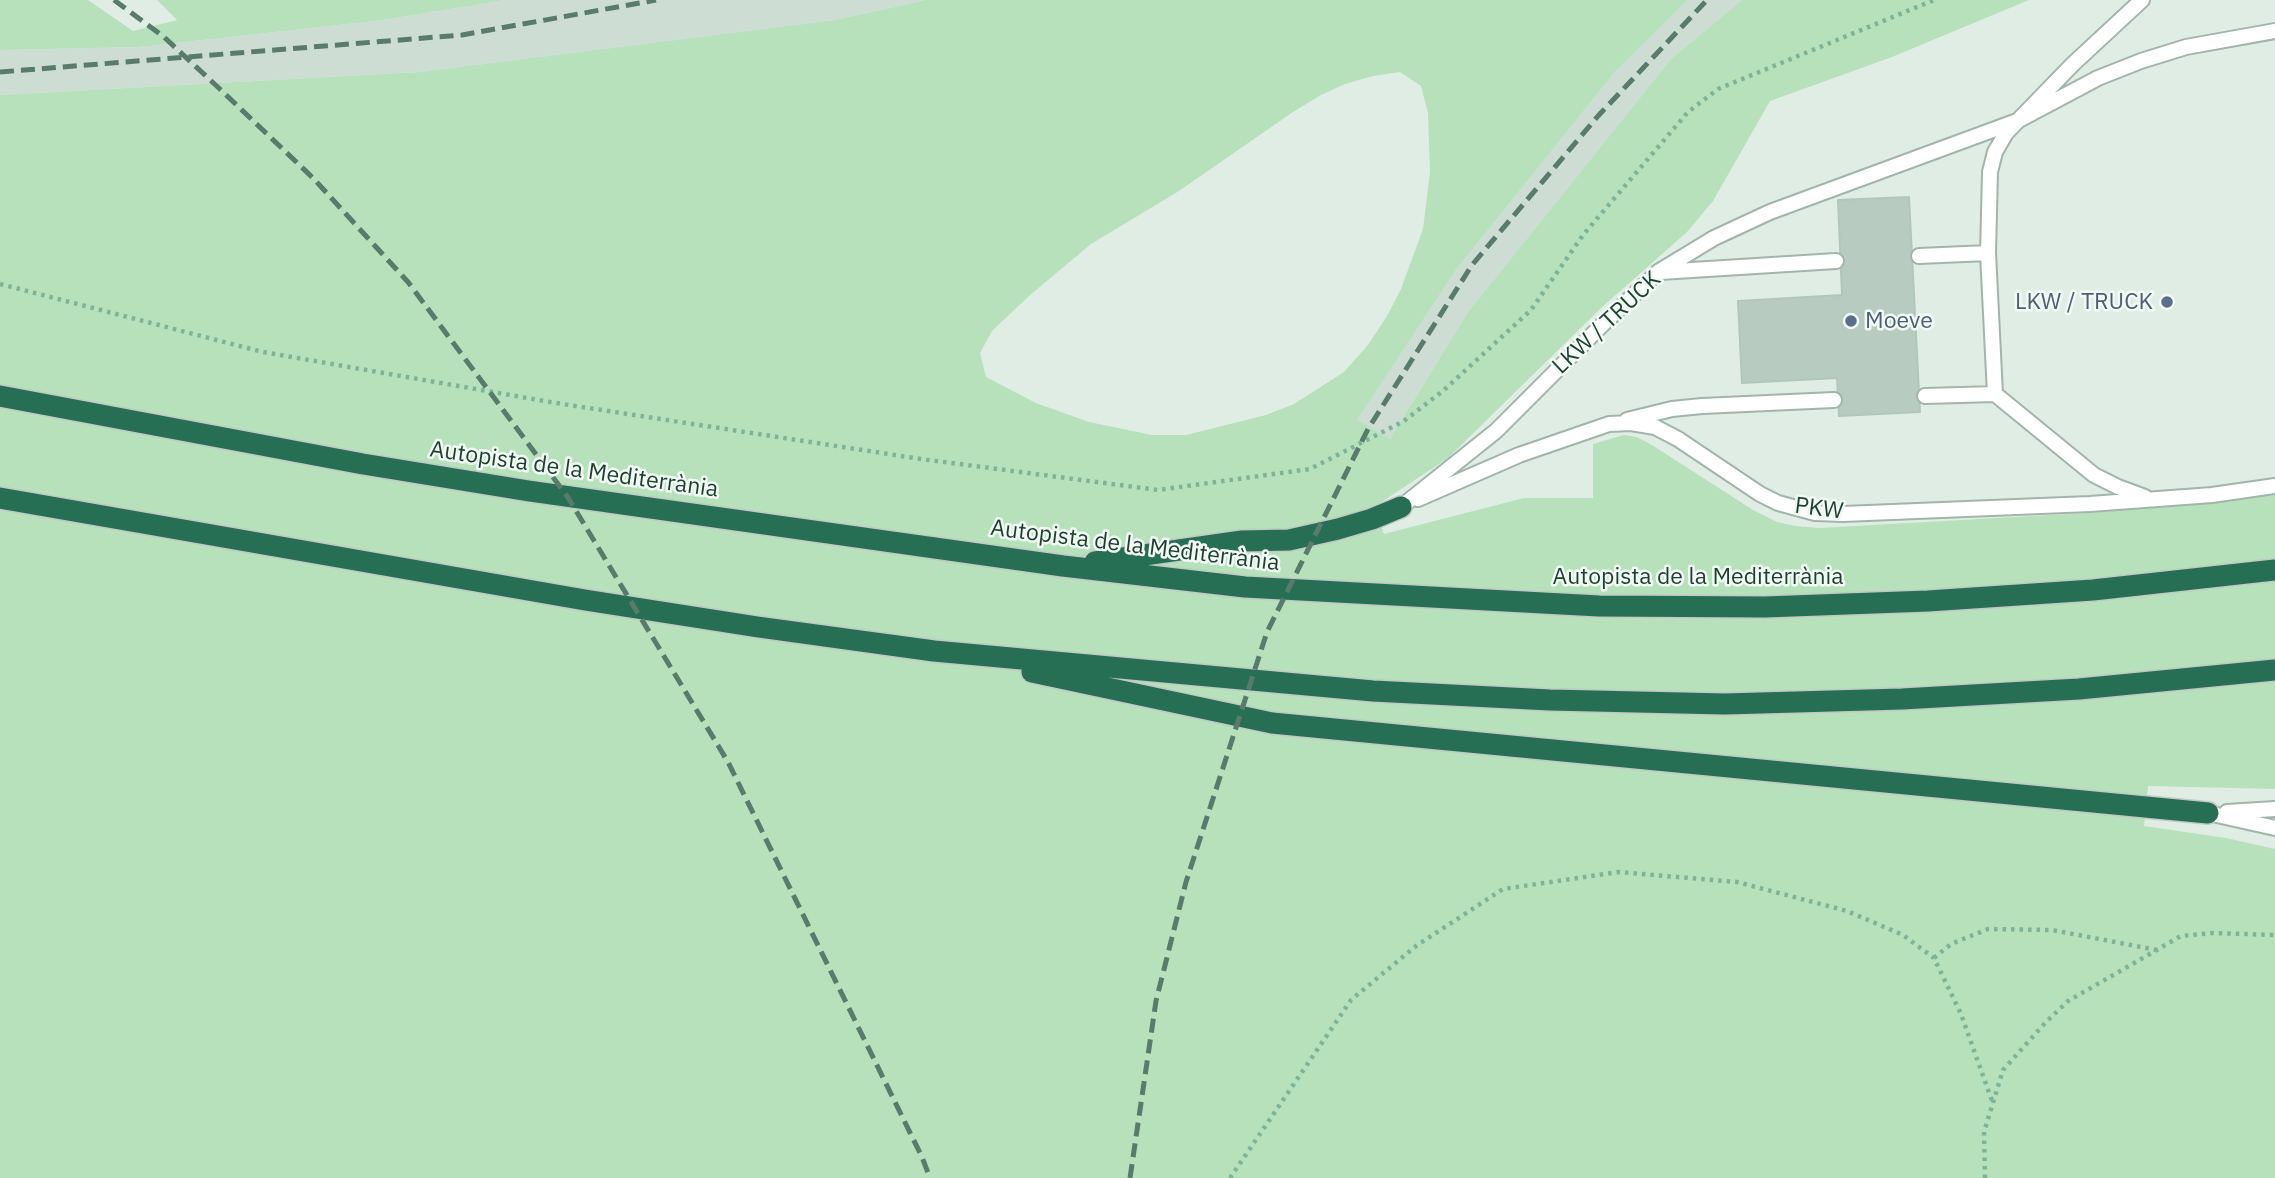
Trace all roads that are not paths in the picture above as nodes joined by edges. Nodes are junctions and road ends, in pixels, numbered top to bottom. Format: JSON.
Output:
{"nodes":[{"id":1,"x":2142,"y":0,"type":"edge"},
{"id":2,"x":2275,"y":31,"type":"edge"},
{"id":3,"x":2017,"y":121,"type":"junction"},
{"id":4,"x":1988,"y":253,"type":"junction"},
{"id":5,"x":1919,"y":256,"type":"dead end"},
{"id":6,"x":1836,"y":261,"type":"dead end"},
{"id":7,"x":1658,"y":272,"type":"junction"},
{"id":8,"x":1995,"y":394,"type":"junction"},
{"id":9,"x":0,"y":396,"type":"edge"},
{"id":10,"x":1924,"y":396,"type":"dead end"},
{"id":11,"x":1834,"y":400,"type":"dead end"},
{"id":12,"x":1609,"y":424,"type":"junction"},
{"id":13,"x":2275,"y":486,"type":"edge"},
{"id":14,"x":0,"y":498,"type":"edge"},
{"id":15,"x":2149,"y":498,"type":"junction"},
{"id":16,"x":1401,"y":507,"type":"junction"},
{"id":17,"x":1063,"y":566,"type":"junction"},
{"id":18,"x":2275,"y":570,"type":"edge"},
{"id":19,"x":934,"y":651,"type":"junction"},
{"id":20,"x":2275,"y":670,"type":"edge"},
{"id":21,"x":2275,"y":809,"type":"edge"},
{"id":22,"x":2208,"y":813,"type":"junction"},
{"id":23,"x":2275,"y":828,"type":"edge"}],
"edges":[{"from":1,"to":3,"type":"lane"},
{"from":2,"to":3,"type":"lane","name":"LKW / TRUCK"},
{"from":3,"to":4,"type":"lane"},
{"from":3,"to":7,"type":"lane","name":"LKW / TRUCK"},
{"from":4,"to":5,"type":"lane"},
{"from":4,"to":8,"type":"lane"},
{"from":6,"to":7,"type":"lane"},
{"from":7,"to":16,"type":"lane","name":"LKW / TRUCK"},
{"from":8,"to":10,"type":"lane"},
{"from":8,"to":15,"type":"lane"},
{"from":9,"to":17,"type":"highway","name":"Autopista de la Mediterrània"},
{"from":11,"to":12,"type":"lane"},
{"from":12,"to":15,"type":"lane","name":"PKW"},
{"from":12,"to":16,"type":"lane","name":"PKW"},
{"from":13,"to":15,"type":"lane","name":"PKW"},
{"from":14,"to":19,"type":"highway"},
{"from":16,"to":17,"type":"highway"},
{"from":17,"to":18,"type":"highway","name":"Autopista de la Mediterrània"},
{"from":19,"to":20,"type":"highway"},
{"from":19,"to":22,"type":"highway"},
{"from":21,"to":22,"type":"lane"},
{"from":22,"to":23,"type":"lane"}]}
